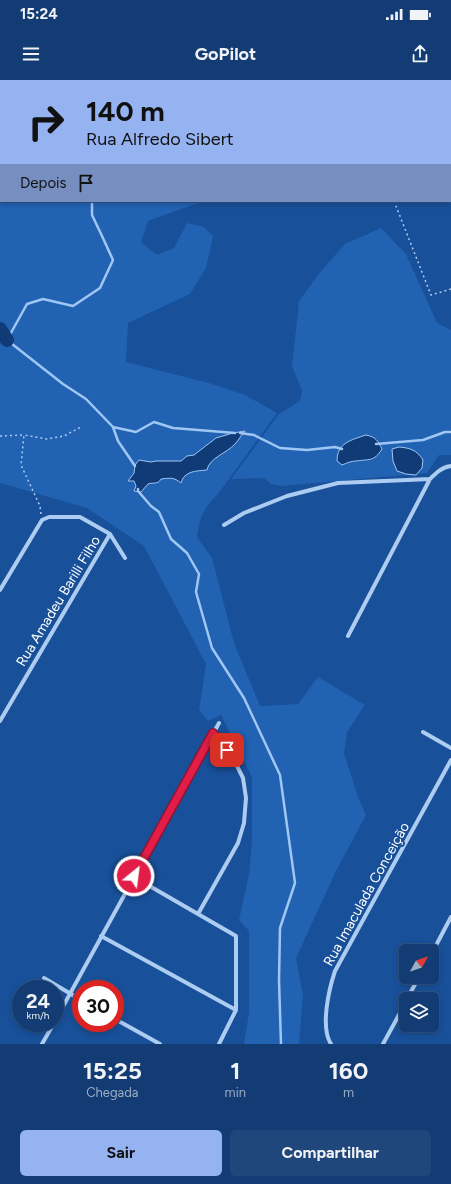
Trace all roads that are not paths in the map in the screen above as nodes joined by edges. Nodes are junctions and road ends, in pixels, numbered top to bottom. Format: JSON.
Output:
{"nodes":[{"id":1,"x":451,"y":466,"type":"edge"},
{"id":2,"x":430,"y":479,"type":"junction"},
{"id":3,"x":224,"y":525,"type":"dead end"},
{"id":4,"x":110,"y":534,"type":"junction"},
{"id":5,"x":125,"y":558,"type":"dead end"},
{"id":6,"x":0,"y":590,"type":"edge"},
{"id":7,"x":348,"y":636,"type":"dead end"},
{"id":8,"x":0,"y":720,"type":"edge"},
{"id":9,"x":219,"y":723,"type":"dead end"},
{"id":10,"x":423,"y":732,"type":"dead end"},
{"id":11,"x":213,"y":733,"type":"junction"},
{"id":12,"x":451,"y":748,"type":"edge"},
{"id":13,"x":451,"y":760,"type":"edge"},
{"id":14,"x":134,"y":876,"type":"junction"},
{"id":15,"x":198,"y":914,"type":"junction"},
{"id":16,"x":451,"y":917,"type":"edge"},
{"id":17,"x":101,"y":936,"type":"junction"},
{"id":18,"x":437,"y":944,"type":"edge"},
{"id":19,"x":44,"y":978,"type":"dead end"},
{"id":20,"x":70,"y":994,"type":"junction"},
{"id":21,"x":64,"y":1004,"type":"edge"},
{"id":22,"x":236,"y":1010,"type":"junction"},
{"id":23,"x":399,"y":1015,"type":"edge"},
{"id":24,"x":124,"y":1024,"type":"edge"},
{"id":25,"x":49,"y":1032,"type":"edge"},
{"id":26,"x":42,"y":1044,"type":"edge"},
{"id":27,"x":160,"y":1044,"type":"edge"},
{"id":28,"x":219,"y":1044,"type":"edge"},
{"id":29,"x":331,"y":1044,"type":"edge"},
{"id":30,"x":383,"y":1044,"type":"edge"}],
"edges":[{"from":1,"to":2,"type":"street"},
{"from":2,"to":3,"type":"street"},
{"from":2,"to":7,"type":"street"},
{"from":4,"to":5,"type":"street"},
{"from":4,"to":6,"type":"street"},
{"from":4,"to":8,"type":"street","name":"Rua Amadeu Barilli Filho"},
{"from":9,"to":11,"type":"street"},
{"from":10,"to":12,"type":"street"},
{"from":11,"to":14,"type":"street"},
{"from":11,"to":15,"type":"street"},
{"from":13,"to":29,"type":"street","name":"Rua Imaculada Conceição"},
{"from":14,"to":15,"type":"street"},
{"from":14,"to":17,"type":"street"},
{"from":15,"to":22,"type":"street"},
{"from":16,"to":18,"type":"street"},
{"from":17,"to":20,"type":"street"},
{"from":17,"to":22,"type":"street"},
{"from":19,"to":20,"type":"street"},
{"from":20,"to":21,"type":"street"},
{"from":22,"to":28,"type":"street"},
{"from":23,"to":30,"type":"street"},
{"from":24,"to":27,"type":"street"},
{"from":25,"to":26,"type":"street"}]}
